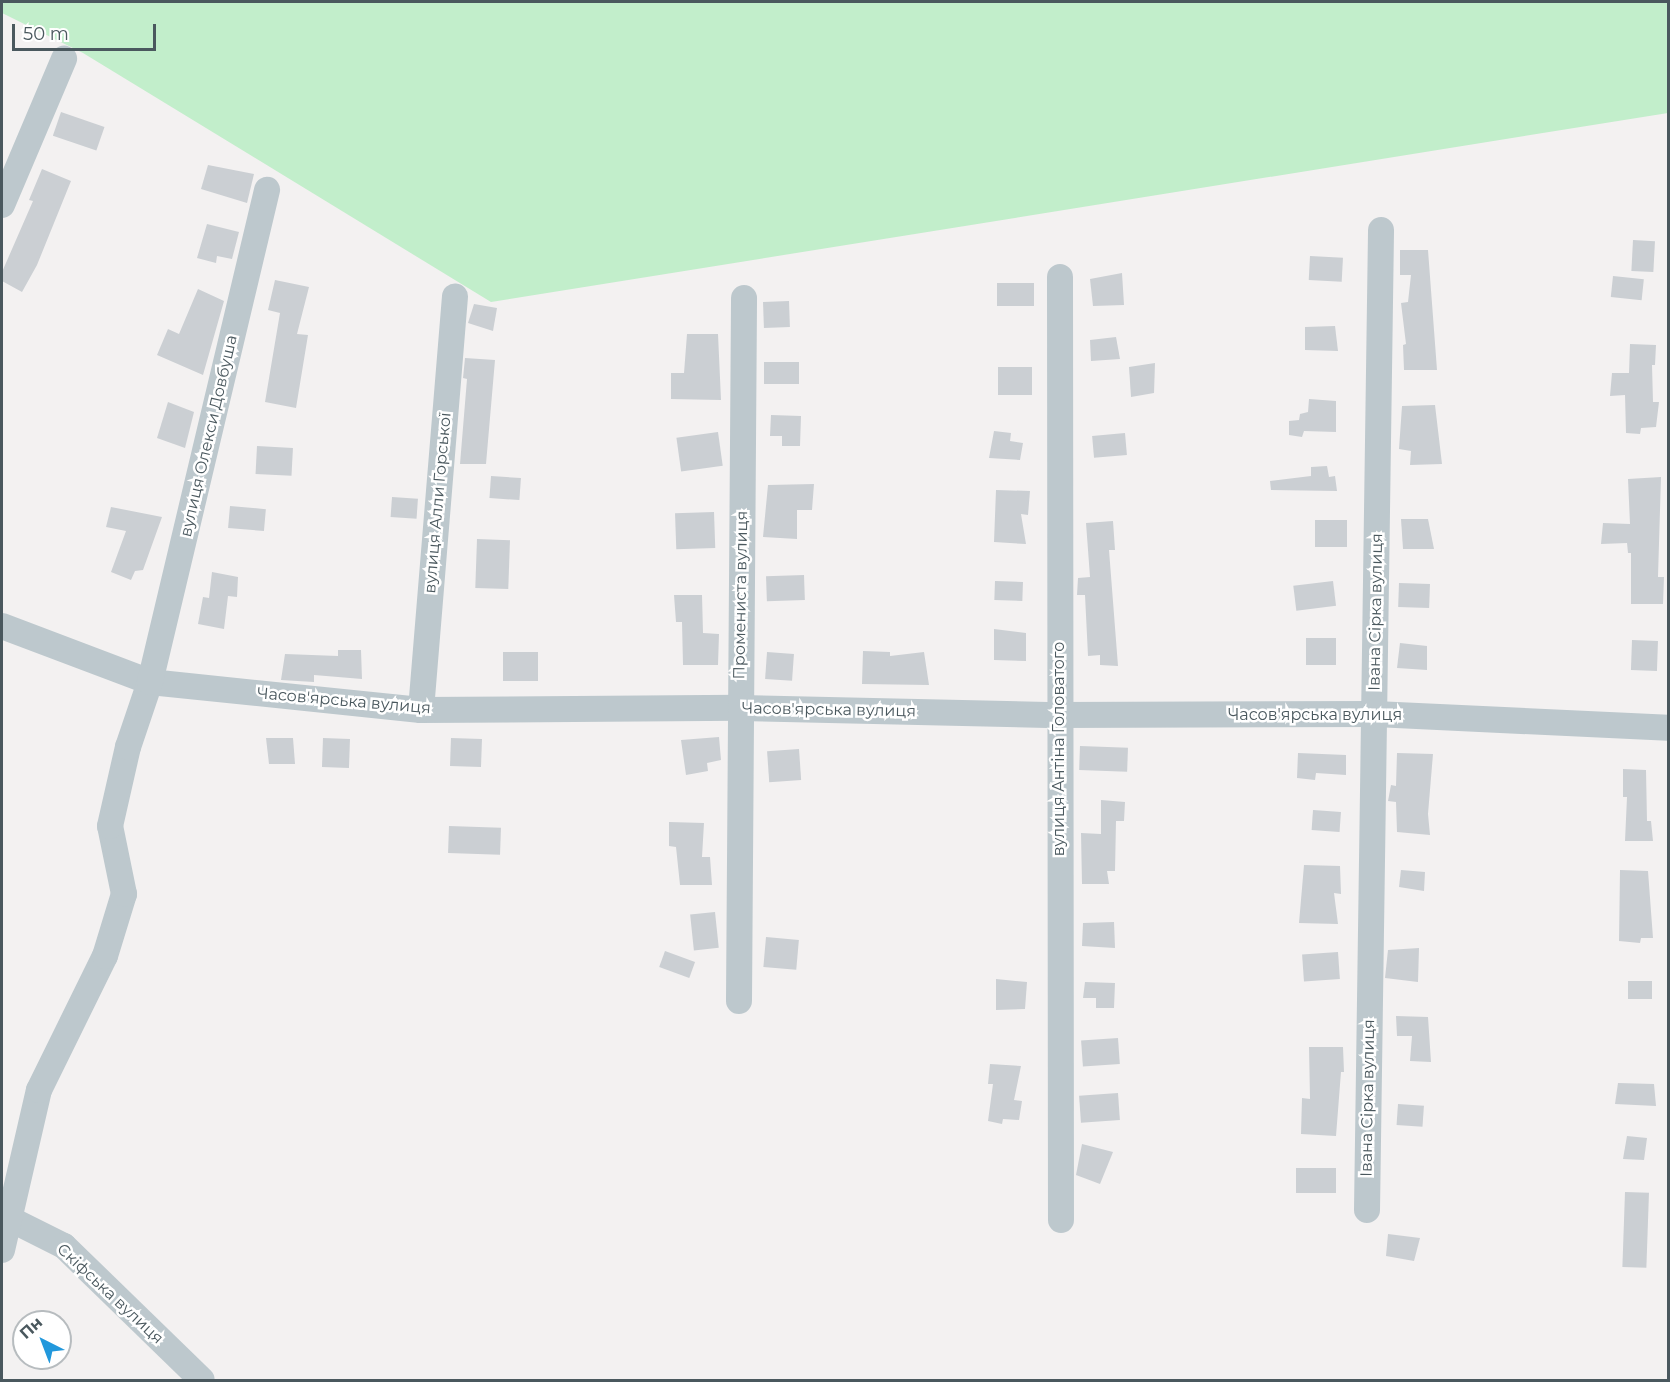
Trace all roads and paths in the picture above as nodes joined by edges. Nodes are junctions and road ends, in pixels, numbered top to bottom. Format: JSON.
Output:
{"nodes":[{"id":1,"x":63,"y":59,"type":"dead end"},
{"id":2,"x":267,"y":190,"type":"dead end"},
{"id":3,"x":2,"y":206,"type":"edge"},
{"id":4,"x":1381,"y":230,"type":"dead end"},
{"id":5,"x":1060,"y":277,"type":"dead end"},
{"id":6,"x":456,"y":296,"type":"dead end"},
{"id":7,"x":744,"y":298,"type":"dead end"},
{"id":8,"x":2,"y":626,"type":"edge"},
{"id":9,"x":150,"y":682,"type":"junction"},
{"id":10,"x":740,"y":708,"type":"junction"},
{"id":11,"x":421,"y":710,"type":"junction"},
{"id":12,"x":1375,"y":714,"type":"junction"},
{"id":13,"x":1058,"y":715,"type":"junction"},
{"id":14,"x":1668,"y":728,"type":"edge"},
{"id":15,"x":739,"y":1001,"type":"dead end"},
{"id":16,"x":1366,"y":1210,"type":"dead end"},
{"id":17,"x":10,"y":1219,"type":"junction"},
{"id":18,"x":1061,"y":1220,"type":"dead end"},
{"id":19,"x":2,"y":1250,"type":"edge"},
{"id":20,"x":202,"y":1380,"type":"edge"}],
"edges":[{"from":1,"to":3,"type":"street"},
{"from":2,"to":9,"type":"street","name":"вулиця Олекси Довбуша"},
{"from":4,"to":12,"type":"street","name":"Івана Сірка вулиця"},
{"from":5,"to":13,"type":"street","name":"вулиця Антіна Головатого"},
{"from":6,"to":11,"type":"street","name":"вулиця Алли Горської"},
{"from":7,"to":10,"type":"street","name":"Промениста вулиця"},
{"from":8,"to":9,"type":"street","name":"Часов'ярська вулиця"},
{"from":9,"to":11,"type":"street","name":"Часов'ярська вулиця"},
{"from":9,"to":17,"type":"street","name":"вулиця Олекси Довбуша"},
{"from":10,"to":11,"type":"street","name":"Часов'ярська вулиця"},
{"from":10,"to":13,"type":"street","name":"Часов'ярська вулиця"},
{"from":10,"to":15,"type":"street","name":"Промениста вулиця"},
{"from":12,"to":13,"type":"street","name":"Часов'ярська вулиця"},
{"from":12,"to":14,"type":"street","name":"Часов'ярська вулиця"},
{"from":12,"to":16,"type":"street","name":"Івана Сірка вулиця"},
{"from":13,"to":18,"type":"street","name":"вулиця Антіна Головатого"},
{"from":17,"to":19,"type":"street","name":"вулиця Олекси Довбуша"},
{"from":17,"to":20,"type":"street","name":"Скіфська вулиця"}]}
